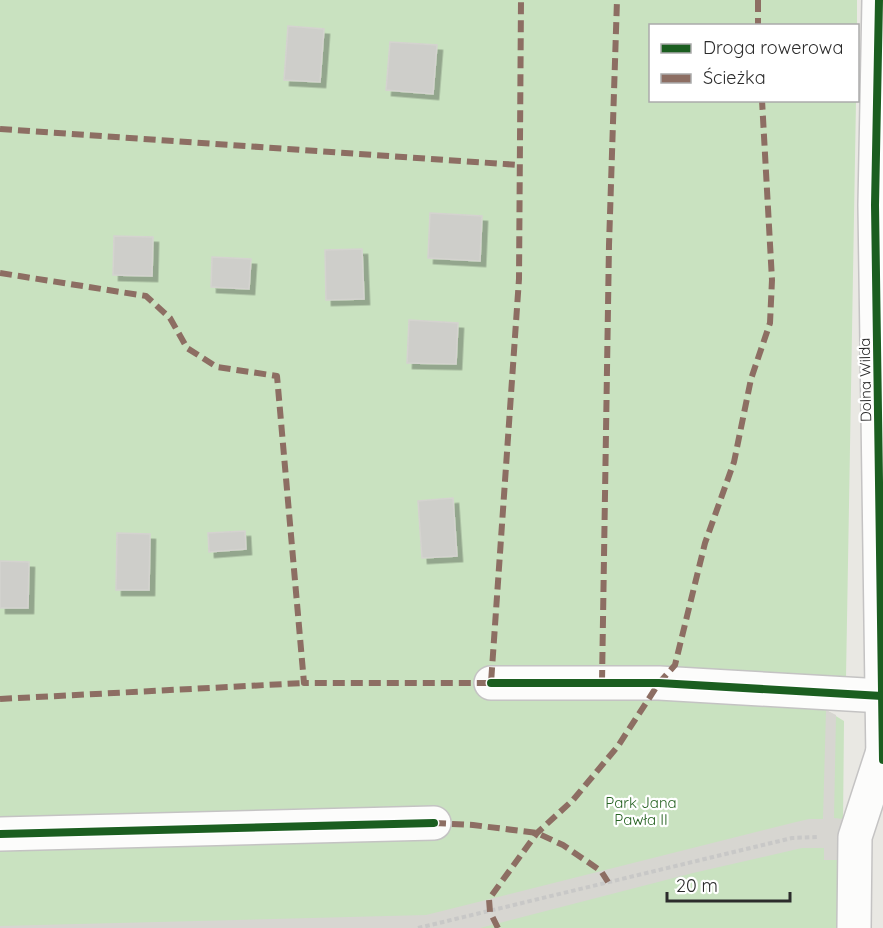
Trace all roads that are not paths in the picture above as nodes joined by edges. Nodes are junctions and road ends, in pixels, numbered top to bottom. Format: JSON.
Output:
{"nodes":[{"id":1,"x":879,"y":0,"type":"edge"},
{"id":2,"x":491,"y":683,"type":"dead end"},
{"id":3,"x":882,"y":696,"type":"edge"},
{"id":4,"x":883,"y":756,"type":"edge"},
{"id":5,"x":434,"y":823,"type":"dead end"},
{"id":6,"x":0,"y":834,"type":"edge"},
{"id":7,"x":854,"y":928,"type":"edge"}],
"edges":[{"from":1,"to":3,"type":"street","name":"Dolna Wilda"},
{"from":2,"to":3,"type":"street"},
{"from":3,"to":4,"type":"street","name":"Dolna Wilda"},
{"from":4,"to":7,"type":"street","name":"Dolna Wilda"},
{"from":5,"to":6,"type":"street"}]}
